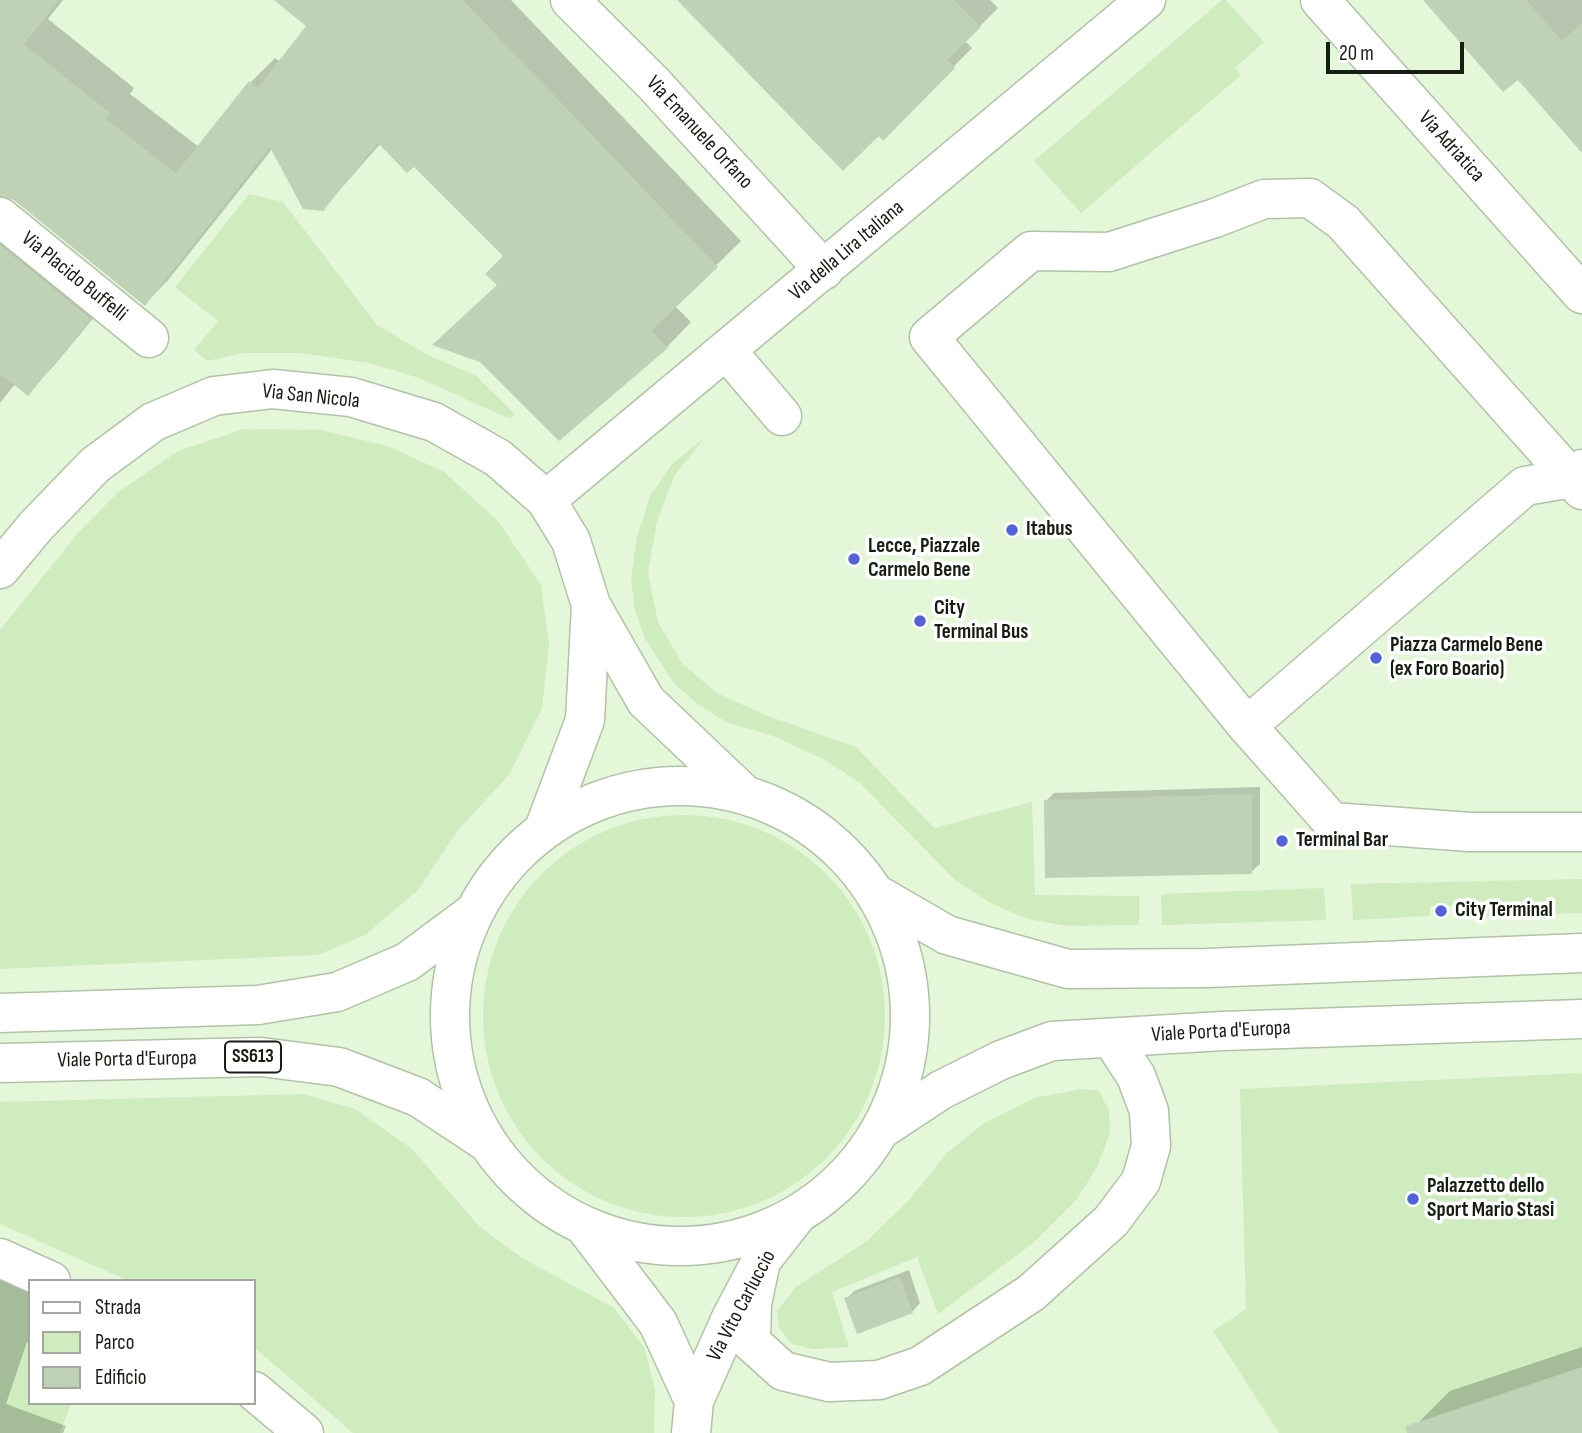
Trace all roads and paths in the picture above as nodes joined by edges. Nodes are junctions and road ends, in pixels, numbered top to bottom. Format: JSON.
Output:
{"nodes":[{"id":1,"x":570,"y":0,"type":"edge"},
{"id":2,"x":1146,"y":0,"type":"edge"},
{"id":3,"x":1320,"y":0,"type":"edge"},
{"id":4,"x":0,"y":217,"type":"edge"},
{"id":5,"x":824,"y":270,"type":"junction"},
{"id":6,"x":1582,"y":294,"type":"edge"},
{"id":7,"x":149,"y":338,"type":"dead end"},
{"id":8,"x":726,"y":350,"type":"junction"},
{"id":9,"x":782,"y":416,"type":"dead end"},
{"id":10,"x":1579,"y":479,"type":"edge"},
{"id":11,"x":546,"y":500,"type":"junction"},
{"id":12,"x":0,"y":569,"type":"edge"},
{"id":13,"x":591,"y":605,"type":"junction"},
{"id":14,"x":1247,"y":726,"type":"junction"},
{"id":15,"x":743,"y":793,"type":"junction"},
{"id":16,"x":544,"y":829,"type":"junction"},
{"id":17,"x":1582,"y":832,"type":"edge"},
{"id":18,"x":878,"y":895,"type":"junction"},
{"id":19,"x":473,"y":913,"type":"junction"},
{"id":20,"x":1582,"y":953,"type":"edge"},
{"id":21,"x":0,"y":1013,"type":"edge"},
{"id":22,"x":1582,"y":1019,"type":"edge"},
{"id":23,"x":1111,"y":1038,"type":"junction"},
{"id":24,"x":0,"y":1063,"type":"edge"},
{"id":25,"x":882,"y":1129,"type":"junction"},
{"id":26,"x":486,"y":1142,"type":"junction"},
{"id":27,"x":797,"y":1215,"type":"junction"},
{"id":28,"x":585,"y":1227,"type":"junction"},
{"id":29,"x":0,"y":1258,"type":"edge"},
{"id":30,"x":761,"y":1261,"type":"junction"},
{"id":31,"x":47,"y":1279,"type":"edge"},
{"id":32,"x":256,"y":1393,"type":"edge"},
{"id":33,"x":692,"y":1417,"type":"edge"},
{"id":34,"x":304,"y":1433,"type":"edge"}],
"edges":[{"from":1,"to":5,"type":"main road","name":"Via Emanuele Orfano"},
{"from":2,"to":5,"type":"main road","name":"Via della Lira Italiana"},
{"from":3,"to":6,"type":"main road","name":"Via Adriatica"},
{"from":4,"to":7,"type":"main road","name":"Via Placido Buffelli"},
{"from":5,"to":8,"type":"main road","name":"Via della Lira Italiana"},
{"from":8,"to":9,"type":"main road"},
{"from":8,"to":11,"type":"main road","name":"Via della Lira Italiana"},
{"from":10,"to":14,"type":"main road"},
{"from":10,"to":14,"type":"main road"},
{"from":11,"to":12,"type":"main road","name":"Via San Nicola"},
{"from":11,"to":13,"type":"main road","name":"Via San Nicola"},
{"from":13,"to":15,"type":"main road","name":"Via San Nicola"},
{"from":13,"to":16,"type":"main road","name":"Via San Nicola"},
{"from":14,"to":17,"type":"main road"},
{"from":15,"to":16,"type":"main road","name":"Viale Porta d'Europa"},
{"from":15,"to":18,"type":"main road","name":"Viale Porta d'Europa"},
{"from":16,"to":19,"type":"main road","name":"Viale Porta d'Europa"},
{"from":18,"to":20,"type":"main road","name":"Viale Porta d'Europa"},
{"from":18,"to":25,"type":"main road","name":"Viale Porta d'Europa"},
{"from":19,"to":21,"type":"main road","name":"Viale Porta d'Europa"},
{"from":19,"to":26,"type":"main road","name":"Viale Porta d'Europa"},
{"from":22,"to":23,"type":"main road","name":"Viale Porta d'Europa"},
{"from":23,"to":25,"type":"main road","name":"Viale Porta d'Europa"},
{"from":23,"to":30,"type":"main road"},
{"from":24,"to":26,"type":"main road","name":"Viale Porta d'Europa","number":"SS613"},
{"from":25,"to":27,"type":"main road","name":"Viale Porta d'Europa"},
{"from":26,"to":28,"type":"main road","name":"Viale Porta d'Europa"},
{"from":27,"to":28,"type":"main road","name":"Viale Porta d'Europa"},
{"from":27,"to":30,"type":"main road","name":"Via Vito Carluccio"},
{"from":28,"to":33,"type":"main road","name":"Via Vito Carluccio"},
{"from":29,"to":31,"type":"main road"},
{"from":30,"to":33,"type":"main road","name":"Via Vito Carluccio"},
{"from":32,"to":34,"type":"main road"}]}
